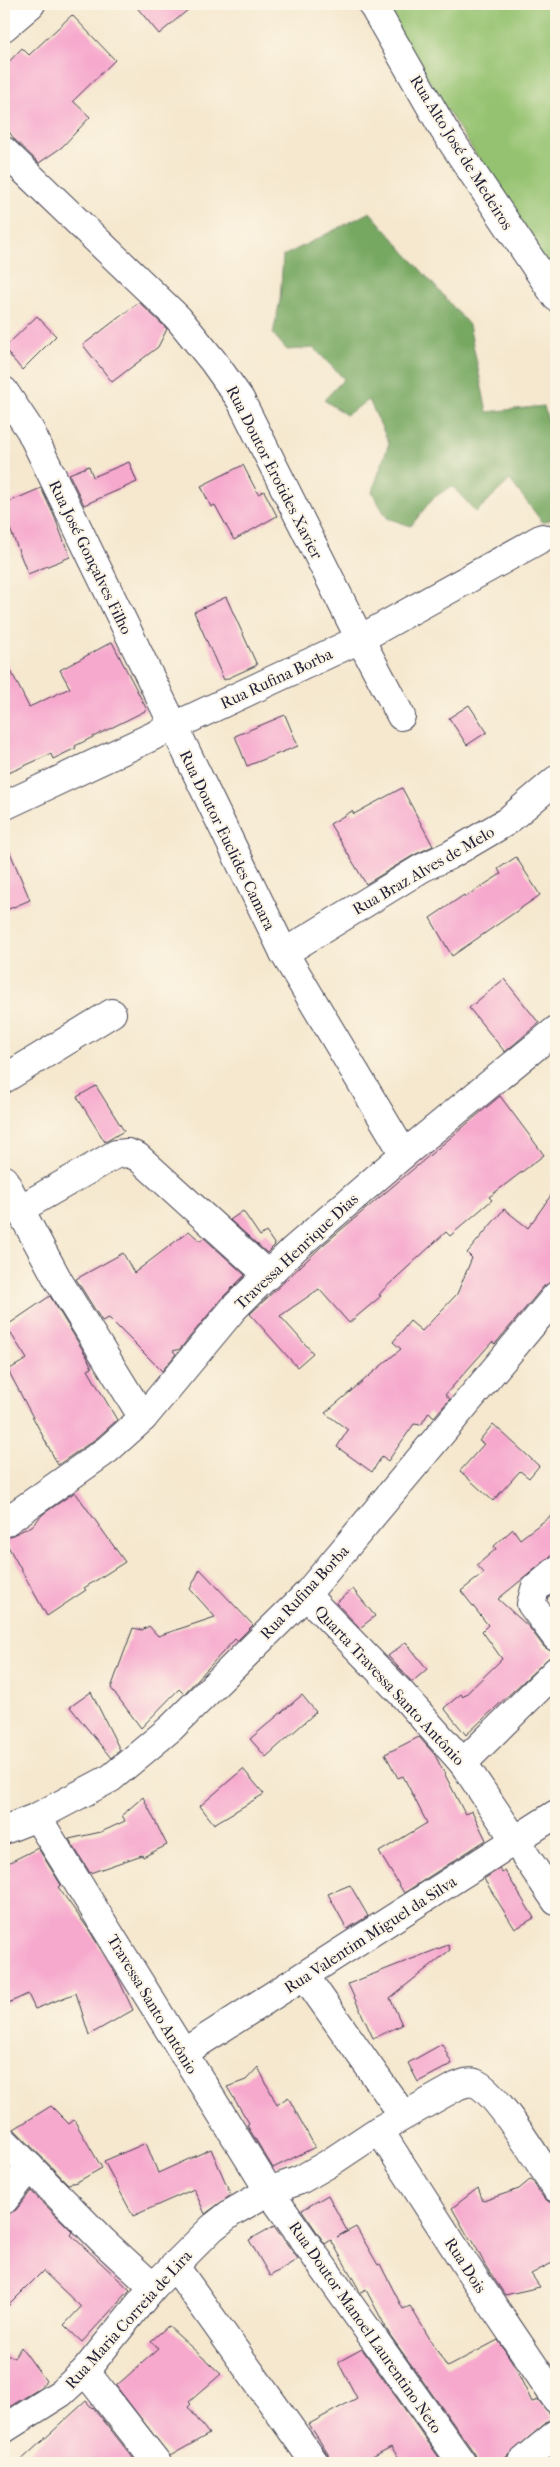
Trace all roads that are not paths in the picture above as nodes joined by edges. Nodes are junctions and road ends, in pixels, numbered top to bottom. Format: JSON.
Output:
{"nodes":[{"id":1,"x":31,"y":4,"type":"edge"},
{"id":2,"x":372,"y":4,"type":"edge"},
{"id":3,"x":4,"y":27,"type":"edge"},
{"id":4,"x":4,"y":152,"type":"edge"},
{"id":5,"x":556,"y":298,"type":"edge"},
{"id":6,"x":4,"y":391,"type":"edge"},
{"id":7,"x":542,"y":538,"type":"dead end"},
{"id":8,"x":360,"y":639,"type":"junction"},
{"id":9,"x":401,"y":716,"type":"dead end"},
{"id":10,"x":172,"y":727,"type":"junction"},
{"id":11,"x":556,"y":780,"type":"edge"},
{"id":12,"x":4,"y":806,"type":"edge"},
{"id":13,"x":284,"y":953,"type":"junction"},
{"id":14,"x":112,"y":1013,"type":"dead end"},
{"id":15,"x":556,"y":1030,"type":"edge"},
{"id":16,"x":4,"y":1079,"type":"edge"},
{"id":17,"x":404,"y":1154,"type":"junction"},
{"id":18,"x":4,"y":1180,"type":"edge"},
{"id":19,"x":20,"y":1209,"type":"junction"},
{"id":20,"x":268,"y":1275,"type":"junction"},
{"id":21,"x":556,"y":1296,"type":"edge"},
{"id":22,"x":142,"y":1418,"type":"junction"},
{"id":23,"x":4,"y":1523,"type":"edge"},
{"id":24,"x":556,"y":1570,"type":"edge"},
{"id":25,"x":306,"y":1595,"type":"junction"},
{"id":26,"x":556,"y":1636,"type":"edge"},
{"id":27,"x":556,"y":1672,"type":"edge"},
{"id":28,"x":463,"y":1763,"type":"junction"},
{"id":29,"x":556,"y":1814,"type":"edge"},
{"id":30,"x":36,"y":1817,"type":"junction"},
{"id":31,"x":4,"y":1830,"type":"edge"},
{"id":32,"x":517,"y":1840,"type":"junction"},
{"id":33,"x":556,"y":1901,"type":"edge"},
{"id":34,"x":305,"y":1976,"type":"junction"},
{"id":35,"x":183,"y":2053,"type":"junction"},
{"id":36,"x":403,"y":2116,"type":"junction"},
{"id":37,"x":379,"y":2130,"type":"junction"},
{"id":38,"x":4,"y":2141,"type":"edge"},
{"id":39,"x":30,"y":2167,"type":"junction"},
{"id":40,"x":556,"y":2188,"type":"edge"},
{"id":41,"x":269,"y":2191,"type":"junction"},
{"id":42,"x":4,"y":2200,"type":"edge"},
{"id":43,"x":174,"y":2265,"type":"junction"},
{"id":44,"x":153,"y":2287,"type":"junction"},
{"id":45,"x":85,"y":2371,"type":"junction"},
{"id":46,"x":556,"y":2399,"type":"edge"},
{"id":47,"x":4,"y":2429,"type":"edge"},
{"id":48,"x":556,"y":2434,"type":"edge"},
{"id":49,"x":157,"y":2463,"type":"edge"},
{"id":50,"x":315,"y":2463,"type":"edge"},
{"id":51,"x":462,"y":2463,"type":"edge"},
{"id":52,"x":521,"y":2463,"type":"edge"}],
"edges":[{"from":1,"to":3,"type":"street"},
{"from":2,"to":5,"type":"street","name":"Rua Alto José de Medeiros"},
{"from":4,"to":8,"type":"street","name":"Rua Doutor Erotides Xavier"},
{"from":6,"to":10,"type":"street","name":"Rua José Gonçalves Filho"},
{"from":7,"to":8,"type":"street","name":"Rua Rufina Borba"},
{"from":8,"to":9,"type":"street","name":"Rua Doutor Erotides Xavier"},
{"from":8,"to":10,"type":"street","name":"Rua Rufina Borba"},
{"from":10,"to":12,"type":"street","name":"Rua Rufina Borba"},
{"from":10,"to":13,"type":"street","name":"Rua Doutor Euclides Camara"},
{"from":11,"to":13,"type":"street","name":"Rua Braz Alves de Melo"},
{"from":13,"to":17,"type":"street","name":"Rua Doutor Euclides Camara"},
{"from":14,"to":16,"type":"street"},
{"from":15,"to":17,"type":"street","name":"Travessa Henrique Dias"},
{"from":17,"to":20,"type":"street","name":"Travessa Henrique Dias"},
{"from":18,"to":19,"type":"street"},
{"from":19,"to":20,"type":"street"},
{"from":19,"to":22,"type":"street"},
{"from":20,"to":22,"type":"street","name":"Travessa Henrique Dias"},
{"from":21,"to":25,"type":"street","name":"Rua Rufina Borba"},
{"from":22,"to":23,"type":"street","name":"Travessa Henrique Dias"},
{"from":24,"to":26,"type":"street"},
{"from":25,"to":28,"type":"street","name":"Quarta Travessa Santo Antônio"},
{"from":25,"to":30,"type":"street","name":"Rua Rufina Borba"},
{"from":27,"to":28,"type":"street"},
{"from":28,"to":32,"type":"street","name":"Quarta Travessa Santo Antônio"},
{"from":29,"to":32,"type":"street","name":"Rua Valentim Miguel da Silva"},
{"from":30,"to":31,"type":"street","name":"Rua Rufina Borba"},
{"from":30,"to":35,"type":"street","name":"Travessa Santo Antônio"},
{"from":32,"to":33,"type":"street","name":"Quarta Travessa Santo Antônio"},
{"from":32,"to":34,"type":"street","name":"Rua Valentim Miguel da Silva"},
{"from":34,"to":35,"type":"street","name":"Rua Valentim Miguel da Silva"},
{"from":34,"to":36,"type":"street"},
{"from":35,"to":41,"type":"street","name":"Travessa Santo Antônio"},
{"from":36,"to":37,"type":"street","name":"Rua Maria Correia de Lira"},
{"from":36,"to":40,"type":"street","name":"Rua Maria Correia de Lira"},
{"from":37,"to":41,"type":"street","name":"Rua Maria Correia de Lira"},
{"from":37,"to":46,"type":"street","name":"Rua Dois"},
{"from":38,"to":39,"type":"street"},
{"from":39,"to":42,"type":"street"},
{"from":39,"to":44,"type":"street"},
{"from":41,"to":43,"type":"street","name":"Rua Maria Correia de Lira"},
{"from":41,"to":51,"type":"street","name":"Rua Doutor Manoel Laurentino Neto"},
{"from":43,"to":44,"type":"street","name":"Rua Maria Correia de Lira"},
{"from":43,"to":50,"type":"street"},
{"from":44,"to":45,"type":"street","name":"Rua Maria Correia de Lira"},
{"from":45,"to":47,"type":"street","name":"Rua Maria Correia de Lira"},
{"from":45,"to":49,"type":"street"},
{"from":48,"to":52,"type":"street"}]}
